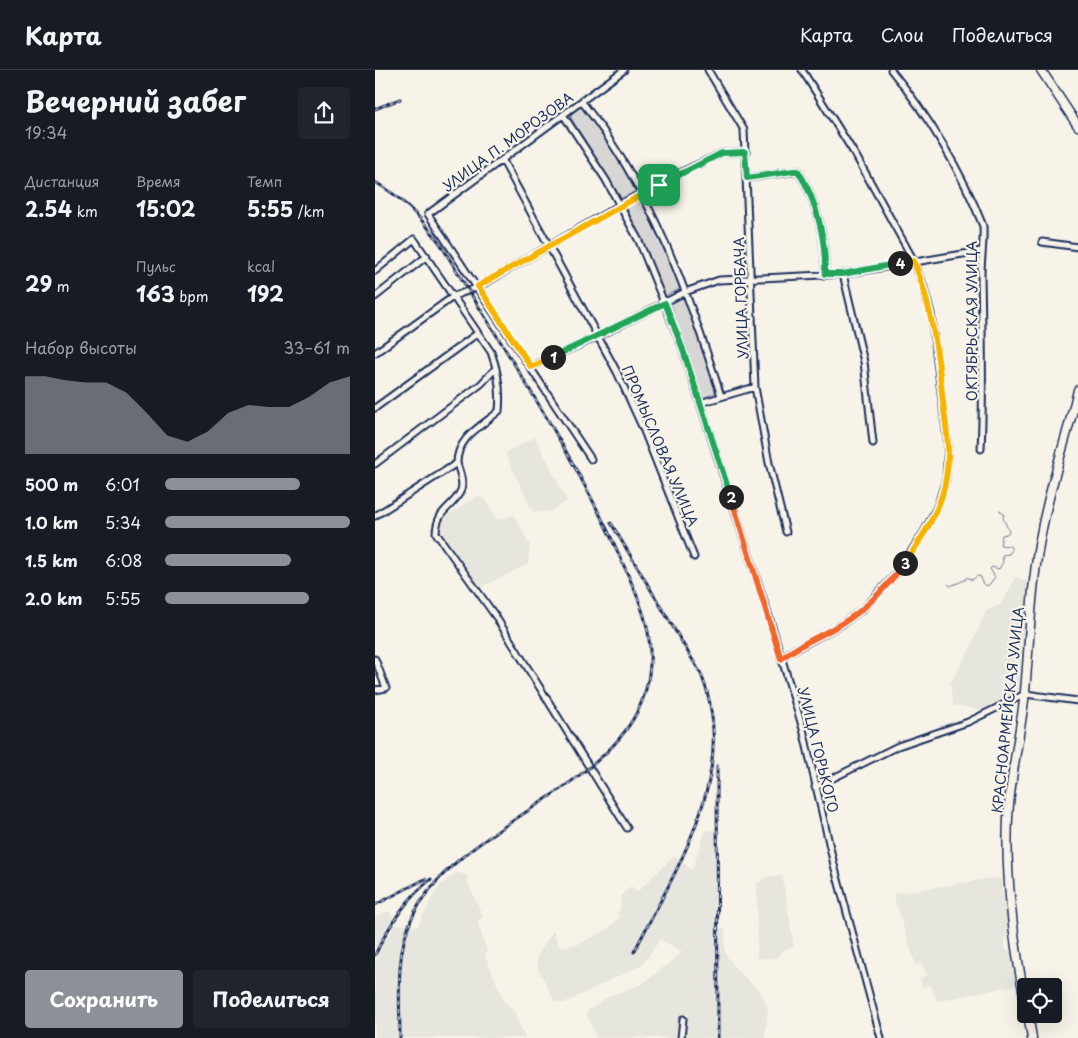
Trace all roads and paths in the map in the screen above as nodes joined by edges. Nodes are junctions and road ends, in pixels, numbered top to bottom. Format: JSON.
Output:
{"nodes":[{"id":1,"x":624,"y":70,"type":"edge"},
{"id":2,"x":708,"y":70,"type":"edge"},
{"id":3,"x":802,"y":70,"type":"edge"},
{"id":4,"x":891,"y":70,"type":"edge"},
{"id":5,"x":1041,"y":70,"type":"edge"},
{"id":6,"x":582,"y":102,"type":"junction"},
{"id":7,"x":564,"y":116,"type":"junction"},
{"id":8,"x":1078,"y":125,"type":"edge"},
{"id":9,"x":745,"y":152,"type":"junction"},
{"id":10,"x":503,"y":161,"type":"junction"},
{"id":11,"x":747,"y":178,"type":"junction"},
{"id":12,"x":641,"y":193,"type":"junction"},
{"id":13,"x":621,"y":205,"type":"junction"},
{"id":14,"x":1042,"y":242,"type":"dead end"},
{"id":15,"x":549,"y":246,"type":"junction"},
{"id":16,"x":1078,"y":247,"type":"edge"},
{"id":17,"x":981,"y":251,"type":"junction"},
{"id":18,"x":427,"y":256,"type":"junction"},
{"id":19,"x":914,"y":261,"type":"junction"},
{"id":20,"x":375,"y":271,"type":"edge"},
{"id":21,"x":825,"y":274,"type":"junction"},
{"id":22,"x":843,"y":274,"type":"junction"},
{"id":23,"x":751,"y":279,"type":"junction"},
{"id":24,"x":478,"y":286,"type":"junction"},
{"id":25,"x":685,"y":292,"type":"junction"},
{"id":26,"x":454,"y":296,"type":"junction"},
{"id":27,"x":375,"y":297,"type":"edge"},
{"id":28,"x":665,"y":303,"type":"junction"},
{"id":29,"x":478,"y":333,"type":"junction"},
{"id":30,"x":597,"y":337,"type":"junction"},
{"id":31,"x":375,"y":354,"type":"edge"},
{"id":32,"x":531,"y":367,"type":"junction"},
{"id":33,"x":497,"y":368,"type":"junction"},
{"id":34,"x":755,"y":387,"type":"junction"},
{"id":35,"x":1078,"y":390,"type":"edge"},
{"id":36,"x":721,"y":396,"type":"junction"},
{"id":37,"x":700,"y":403,"type":"junction"},
{"id":38,"x":375,"y":408,"type":"edge"},
{"id":39,"x":1075,"y":415,"type":"edge"},
{"id":40,"x":873,"y":442,"type":"dead end"},
{"id":41,"x":981,"y":449,"type":"dead end"},
{"id":42,"x":591,"y":459,"type":"dead end"},
{"id":43,"x":457,"y":462,"type":"junction"},
{"id":44,"x":375,"y":464,"type":"edge"},
{"id":45,"x":375,"y":516,"type":"edge"},
{"id":46,"x":786,"y":532,"type":"dead end"},
{"id":47,"x":694,"y":557,"type":"dead end"},
{"id":48,"x":375,"y":659,"type":"edge"},
{"id":49,"x":781,"y":659,"type":"junction"},
{"id":50,"x":375,"y":690,"type":"edge"},
{"id":51,"x":1025,"y":694,"type":"junction"},
{"id":52,"x":1078,"y":701,"type":"edge"},
{"id":53,"x":815,"y":787,"type":"junction"},
{"id":54,"x":627,"y":828,"type":"dead end"},
{"id":55,"x":1021,"y":978,"type":"edge"},
{"id":56,"x":683,"y":1019,"type":"dead end"},
{"id":57,"x":1030,"y":1023,"type":"edge"},
{"id":58,"x":681,"y":1038,"type":"edge"},
{"id":59,"x":881,"y":1038,"type":"edge"},
{"id":60,"x":1033,"y":1038,"type":"edge"}],
"edges":[{"from":1,"to":6,"type":"street","name":"УЛИЦА П. МОРОЗОВА"},
{"from":2,"to":9,"type":"street","name":"УЛИЦА ГОРБАЧА"},
{"from":3,"to":19,"type":"street"},
{"from":4,"to":17,"type":"street","name":"ОКТЯБРЬСКАЯ УЛИЦА"},
{"from":5,"to":8,"type":"main road"},
{"from":6,"to":7,"type":"street","name":"УЛИЦА П. МОРОЗОВА"},
{"from":6,"to":12,"type":"street"},
{"from":7,"to":10,"type":"street","name":"УЛИЦА П. МОРОЗОВА"},
{"from":7,"to":13,"type":"street","name":"УЛИЦА ГОРЬКОГО"},
{"from":9,"to":11,"type":"street","name":"УЛИЦА ГОРБАЧА"},
{"from":9,"to":12,"type":"street"},
{"from":10,"to":15,"type":"street","name":"ПРОМЫСЛОВАЯ УЛИЦА"},
{"from":10,"to":24,"type":"street","name":"УЛИЦА П. МОРОЗОВА"},
{"from":11,"to":21,"type":"street"},
{"from":11,"to":23,"type":"street","name":"УЛИЦА ГОРБАЧА"},
{"from":12,"to":13,"type":"street"},
{"from":12,"to":25,"type":"street"},
{"from":13,"to":15,"type":"street"},
{"from":13,"to":28,"type":"street","name":"УЛИЦА ГОРЬКОГО"},
{"from":14,"to":16,"type":"street"},
{"from":15,"to":24,"type":"street"},
{"from":15,"to":30,"type":"street","name":"ПРОМЫСЛОВАЯ УЛИЦА"},
{"from":17,"to":19,"type":"street"},
{"from":17,"to":41,"type":"street","name":"ОКТЯБРЬСКАЯ УЛИЦА"},
{"from":18,"to":20,"type":"street"},
{"from":18,"to":26,"type":"street"},
{"from":18,"to":27,"type":"street"},
{"from":19,"to":22,"type":"street"},
{"from":19,"to":49,"type":"street"},
{"from":21,"to":22,"type":"street"},
{"from":21,"to":23,"type":"street"},
{"from":22,"to":40,"type":"street"},
{"from":23,"to":25,"type":"street"},
{"from":23,"to":34,"type":"street","name":"УЛИЦА ГОРБАЧА"},
{"from":24,"to":26,"type":"street"},
{"from":24,"to":32,"type":"street"},
{"from":25,"to":28,"type":"street"},
{"from":25,"to":36,"type":"street"},
{"from":26,"to":29,"type":"street"},
{"from":26,"to":31,"type":"street"},
{"from":28,"to":30,"type":"street"},
{"from":28,"to":37,"type":"street","name":"УЛИЦА ГОРЬКОГО"},
{"from":29,"to":33,"type":"street"},
{"from":29,"to":38,"type":"street"},
{"from":30,"to":32,"type":"street"},
{"from":30,"to":47,"type":"street","name":"ПРОМЫСЛОВАЯ УЛИЦА"},
{"from":32,"to":42,"type":"street"},
{"from":33,"to":43,"type":"street"},
{"from":33,"to":44,"type":"street"},
{"from":34,"to":36,"type":"street"},
{"from":34,"to":46,"type":"street","name":"УЛИЦА ГОРБАЧА"},
{"from":35,"to":39,"type":"main road","name":"КРАСНОАРМЕЙСКАЯ УЛИЦА"},
{"from":36,"to":37,"type":"street"},
{"from":37,"to":49,"type":"street","name":"УЛИЦА ГОРЬКОГО"},
{"from":39,"to":51,"type":"main road","name":"КРАСНОАРМЕЙСКАЯ УЛИЦА"},
{"from":43,"to":45,"type":"street"},
{"from":43,"to":54,"type":"street"},
{"from":48,"to":50,"type":"street"},
{"from":49,"to":53,"type":"street","name":"УЛИЦА ГОРЬКОГО"},
{"from":51,"to":52,"type":"street"},
{"from":51,"to":53,"type":"street"},
{"from":51,"to":55,"type":"main road","name":"КРАСНОАРМЕЙСКАЯ УЛИЦА"},
{"from":53,"to":59,"type":"street","name":"УЛИЦА ГОРЬКОГО"},
{"from":56,"to":58,"type":"street"},
{"from":57,"to":60,"type":"main road"}]}
